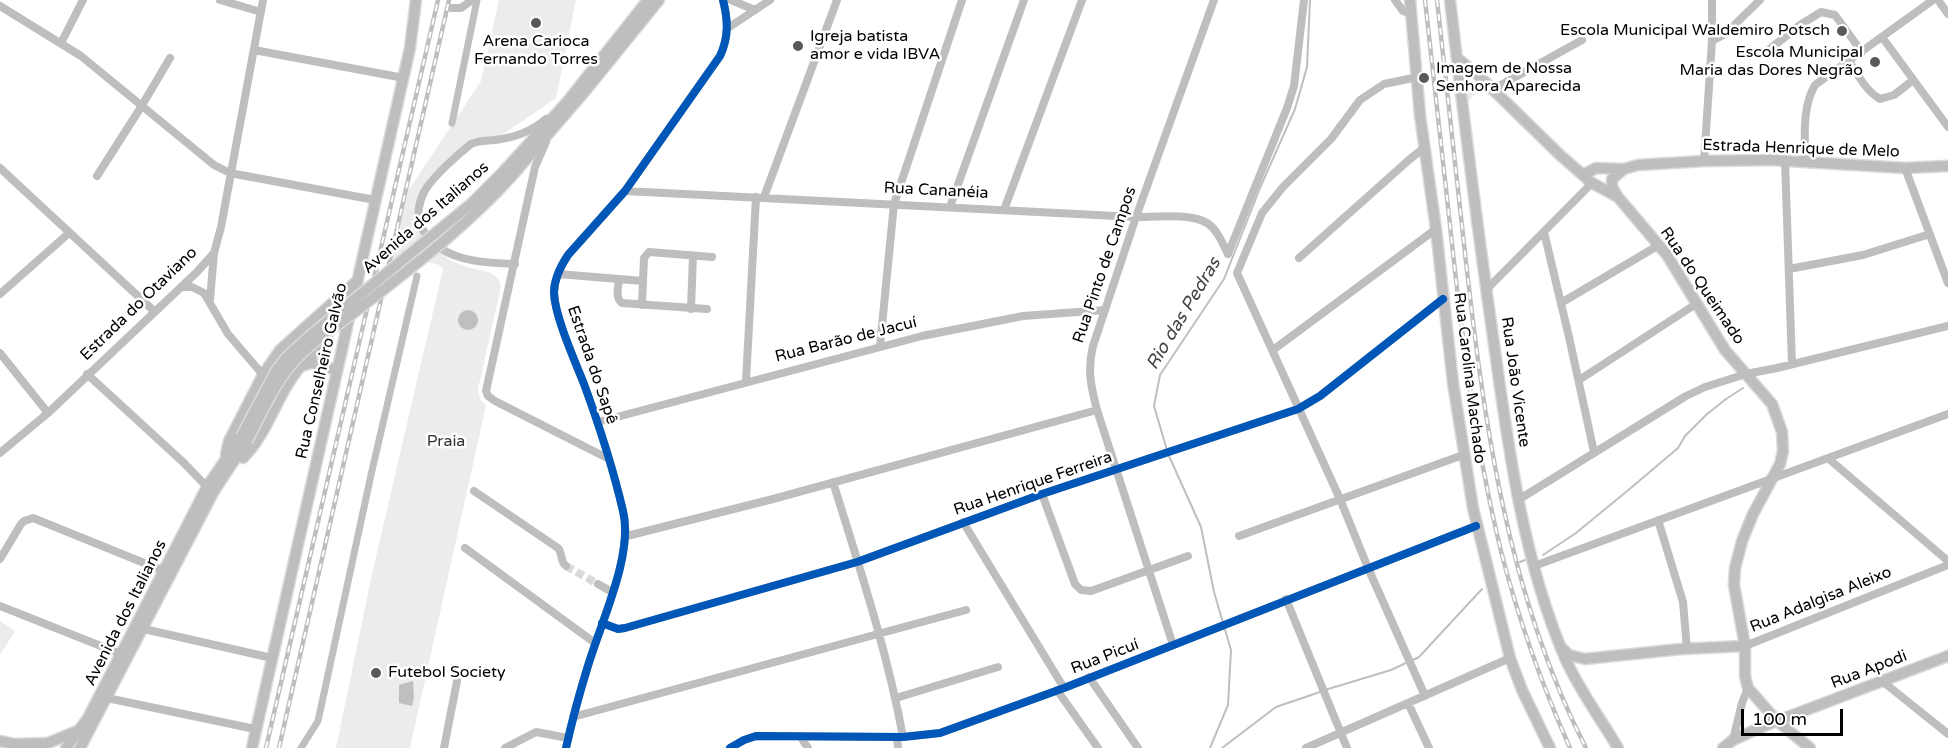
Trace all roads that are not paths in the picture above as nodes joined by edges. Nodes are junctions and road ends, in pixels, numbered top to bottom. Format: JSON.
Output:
{"nodes":[{"id":1,"x":83,"y":0,"type":"edge"},
{"id":2,"x":220,"y":0,"type":"edge"},
{"id":3,"x":263,"y":0,"type":"edge"},
{"id":4,"x":416,"y":0,"type":"edge"},
{"id":5,"x":472,"y":0,"type":"edge"},
{"id":6,"x":648,"y":0,"type":"edge"},
{"id":7,"x":659,"y":0,"type":"edge"},
{"id":8,"x":723,"y":0,"type":"edge"},
{"id":9,"x":731,"y":0,"type":"edge"},
{"id":10,"x":770,"y":0,"type":"edge"},
{"id":11,"x":837,"y":0,"type":"edge"},
{"id":12,"x":962,"y":0,"type":"edge"},
{"id":13,"x":1024,"y":0,"type":"edge"},
{"id":14,"x":1082,"y":0,"type":"edge"},
{"id":15,"x":1214,"y":0,"type":"edge"},
{"id":16,"x":1304,"y":0,"type":"edge"},
{"id":17,"x":1395,"y":0,"type":"edge"},
{"id":18,"x":1450,"y":0,"type":"edge"},
{"id":19,"x":1712,"y":0,"type":"edge"},
{"id":20,"x":1760,"y":0,"type":"edge"},
{"id":21,"x":1934,"y":0,"type":"edge"},
{"id":22,"x":1938,"y":0,"type":"edge"},
{"id":23,"x":1407,"y":5,"type":"edge"},
{"id":24,"x":0,"y":6,"type":"edge"},
{"id":25,"x":452,"y":8,"type":"dead end"},
{"id":26,"x":755,"y":10,"type":"junction"},
{"id":27,"x":261,"y":12,"type":"junction"},
{"id":28,"x":1948,"y":15,"type":"edge"},
{"id":29,"x":728,"y":28,"type":"junction"},
{"id":30,"x":1881,"y":37,"type":"junction"},
{"id":31,"x":1582,"y":40,"type":"dead end"},
{"id":32,"x":1712,"y":41,"type":"junction"},
{"id":33,"x":61,"y":43,"type":"junction"},
{"id":34,"x":254,"y":50,"type":"junction"},
{"id":35,"x":1766,"y":52,"type":"dead end"},
{"id":36,"x":1862,"y":52,"type":"junction"},
{"id":37,"x":170,"y":58,"type":"dead end"},
{"id":38,"x":1457,"y":58,"type":"junction"},
{"id":39,"x":1849,"y":62,"type":"junction"},
{"id":40,"x":1418,"y":77,"type":"junction"},
{"id":41,"x":1460,"y":77,"type":"junction"},
{"id":42,"x":404,"y":78,"type":"junction"},
{"id":43,"x":1912,"y":81,"type":"junction"},
{"id":44,"x":1490,"y":88,"type":"junction"},
{"id":45,"x":567,"y":102,"type":"junction"},
{"id":46,"x":141,"y":107,"type":"junction"},
{"id":47,"x":1948,"y":127,"type":"edge"},
{"id":48,"x":552,"y":130,"type":"junction"},
{"id":49,"x":1424,"y":148,"type":"junction"},
{"id":50,"x":1704,"y":161,"type":"junction"},
{"id":51,"x":1785,"y":161,"type":"junction"},
{"id":52,"x":1804,"y":162,"type":"junction"},
{"id":53,"x":1948,"y":166,"type":"edge"},
{"id":54,"x":0,"y":168,"type":"edge"},
{"id":55,"x":1905,"y":168,"type":"junction"},
{"id":56,"x":1624,"y":169,"type":"junction"},
{"id":57,"x":230,"y":173,"type":"junction"},
{"id":58,"x":507,"y":174,"type":"junction"},
{"id":59,"x":1583,"y":175,"type":"junction"},
{"id":60,"x":97,"y":176,"type":"dead end"},
{"id":61,"x":1592,"y":183,"type":"junction"},
{"id":62,"x":625,"y":191,"type":"junction"},
{"id":63,"x":760,"y":197,"type":"junction"},
{"id":64,"x":1618,"y":198,"type":"junction"},
{"id":65,"x":375,"y":200,"type":"junction"},
{"id":66,"x":894,"y":204,"type":"junction"},
{"id":67,"x":950,"y":207,"type":"junction"},
{"id":68,"x":1004,"y":210,"type":"junction"},
{"id":69,"x":1136,"y":217,"type":"junction"},
{"id":70,"x":1436,"y":229,"type":"junction"},
{"id":71,"x":1544,"y":232,"type":"junction"},
{"id":72,"x":69,"y":233,"type":"junction"},
{"id":73,"x":1930,"y":234,"type":"junction"},
{"id":74,"x":1659,"y":245,"type":"junction"},
{"id":75,"x":214,"y":253,"type":"junction"},
{"id":76,"x":693,"y":256,"type":"junction"},
{"id":77,"x":712,"y":257,"type":"dead end"},
{"id":78,"x":1299,"y":258,"type":"dead end"},
{"id":79,"x":515,"y":264,"type":"junction"},
{"id":80,"x":1790,"y":269,"type":"junction"},
{"id":81,"x":558,"y":274,"type":"junction"},
{"id":82,"x":358,"y":280,"type":"junction"},
{"id":83,"x":619,"y":280,"type":"junction"},
{"id":84,"x":643,"y":281,"type":"junction"},
{"id":85,"x":1948,"y":283,"type":"edge"},
{"id":86,"x":181,"y":287,"type":"junction"},
{"id":87,"x":1486,"y":290,"type":"junction"},
{"id":88,"x":0,"y":294,"type":"edge"},
{"id":89,"x":1443,"y":299,"type":"junction"},
{"id":90,"x":210,"y":300,"type":"junction"},
{"id":91,"x":1561,"y":303,"type":"junction"},
{"id":92,"x":1696,"y":304,"type":"junction"},
{"id":93,"x":642,"y":305,"type":"junction"},
{"id":94,"x":691,"y":309,"type":"junction"},
{"id":95,"x":707,"y":309,"type":"dead end"},
{"id":96,"x":1105,"y":310,"type":"junction"},
{"id":97,"x":154,"y":311,"type":"junction"},
{"id":98,"x":308,"y":324,"type":"junction"},
{"id":99,"x":1948,"y":326,"type":"edge"},
{"id":100,"x":880,"y":346,"type":"junction"},
{"id":101,"x":1273,"y":350,"type":"junction"},
{"id":102,"x":0,"y":353,"type":"edge"},
{"id":103,"x":1792,"y":364,"type":"junction"},
{"id":104,"x":301,"y":366,"type":"junction"},
{"id":105,"x":337,"y":370,"type":"junction"},
{"id":106,"x":87,"y":374,"type":"junction"},
{"id":107,"x":1746,"y":374,"type":"junction"},
{"id":108,"x":263,"y":375,"type":"junction"},
{"id":109,"x":1579,"y":380,"type":"junction"},
{"id":110,"x":746,"y":381,"type":"junction"},
{"id":111,"x":1298,"y":409,"type":"junction"},
{"id":112,"x":1097,"y":410,"type":"junction"},
{"id":113,"x":48,"y":413,"type":"junction"},
{"id":114,"x":1948,"y":414,"type":"edge"},
{"id":115,"x":598,"y":422,"type":"junction"},
{"id":116,"x":602,"y":437,"type":"junction"},
{"id":117,"x":586,"y":448,"type":"junction"},
{"id":118,"x":1594,"y":452,"type":"junction"},
{"id":119,"x":0,"y":453,"type":"edge"},
{"id":120,"x":1463,"y":455,"type":"junction"},
{"id":121,"x":609,"y":459,"type":"junction"},
{"id":122,"x":1829,"y":459,"type":"junction"},
{"id":123,"x":228,"y":462,"type":"junction"},
{"id":124,"x":1117,"y":469,"type":"junction"},
{"id":125,"x":1772,"y":478,"type":"junction"},
{"id":126,"x":833,"y":482,"type":"junction"},
{"id":127,"x":207,"y":487,"type":"junction"},
{"id":128,"x":474,"y":491,"type":"dead end"},
{"id":129,"x":1042,"y":494,"type":"junction"},
{"id":130,"x":1340,"y":499,"type":"junction"},
{"id":131,"x":1518,"y":500,"type":"junction"},
{"id":132,"x":1658,"y":520,"type":"junction"},
{"id":133,"x":963,"y":522,"type":"junction"},
{"id":134,"x":1476,"y":526,"type":"junction"},
{"id":135,"x":627,"y":536,"type":"junction"},
{"id":136,"x":1239,"y":537,"type":"dead end"},
{"id":137,"x":465,"y":548,"type":"dead end"},
{"id":138,"x":1188,"y":556,"type":"dead end"},
{"id":139,"x":0,"y":559,"type":"edge"},
{"id":140,"x":857,"y":561,"type":"junction"},
{"id":141,"x":1948,"y":563,"type":"edge"},
{"id":142,"x":566,"y":566,"type":"tunnel mouth"},
{"id":143,"x":1534,"y":566,"type":"junction"},
{"id":144,"x":1368,"y":568,"type":"junction"},
{"id":145,"x":1148,"y":570,"type":"junction"},
{"id":146,"x":164,"y":571,"type":"junction"},
{"id":147,"x":598,"y":584,"type":"tunnel mouth"},
{"id":148,"x":612,"y":592,"type":"junction"},
{"id":149,"x":1286,"y":599,"type":"junction"},
{"id":150,"x":0,"y":606,"type":"edge"},
{"id":151,"x":966,"y":610,"type":"dead end"},
{"id":152,"x":602,"y":623,"type":"junction"},
{"id":153,"x":144,"y":629,"type":"junction"},
{"id":154,"x":879,"y":635,"type":"junction"},
{"id":155,"x":595,"y":643,"type":"junction"},
{"id":156,"x":1173,"y":645,"type":"junction"},
{"id":157,"x":1745,"y":646,"type":"junction"},
{"id":158,"x":1562,"y":647,"type":"junction"},
{"id":159,"x":1687,"y":649,"type":"junction"},
{"id":160,"x":121,"y":654,"type":"junction"},
{"id":161,"x":1948,"y":656,"type":"edge"},
{"id":162,"x":272,"y":658,"type":"junction"},
{"id":163,"x":1510,"y":658,"type":"junction"},
{"id":164,"x":1585,"y":659,"type":"junction"},
{"id":165,"x":998,"y":668,"type":"dead end"},
{"id":166,"x":1574,"y":675,"type":"junction"},
{"id":167,"x":1089,"y":678,"type":"junction"},
{"id":168,"x":457,"y":681,"type":"dead end"},
{"id":169,"x":1882,"y":681,"type":"junction"},
{"id":170,"x":1748,"y":688,"type":"junction"},
{"id":171,"x":1060,"y":689,"type":"junction"},
{"id":172,"x":1425,"y":696,"type":"junction"},
{"id":173,"x":107,"y":698,"type":"junction"},
{"id":174,"x":896,"y":698,"type":"junction"},
{"id":175,"x":1408,"y":703,"type":"junction"},
{"id":176,"x":573,"y":717,"type":"junction"},
{"id":177,"x":1777,"y":721,"type":"junction"},
{"id":178,"x":82,"y":728,"type":"junction"},
{"id":179,"x":255,"y":729,"type":"junction"},
{"id":180,"x":1342,"y":733,"type":"junction"},
{"id":181,"x":1948,"y":734,"type":"edge"},
{"id":182,"x":800,"y":736,"type":"junction"},
{"id":183,"x":900,"y":737,"type":"junction"},
{"id":184,"x":568,"y":738,"type":"junction"},
{"id":185,"x":1733,"y":740,"type":"junction"},
{"id":186,"x":0,"y":741,"type":"edge"},
{"id":187,"x":16,"y":744,"type":"junction"},
{"id":188,"x":29,"y":748,"type":"edge"},
{"id":189,"x":66,"y":748,"type":"edge"},
{"id":190,"x":80,"y":748,"type":"edge"},
{"id":191,"x":252,"y":748,"type":"edge"},
{"id":192,"x":444,"y":748,"type":"edge"},
{"id":193,"x":505,"y":748,"type":"edge"},
{"id":194,"x":566,"y":748,"type":"edge"},
{"id":195,"x":730,"y":748,"type":"edge"},
{"id":196,"x":808,"y":748,"type":"edge"},
{"id":197,"x":898,"y":748,"type":"edge"},
{"id":198,"x":1098,"y":748,"type":"edge"},
{"id":199,"x":1138,"y":748,"type":"edge"},
{"id":200,"x":1306,"y":748,"type":"edge"},
{"id":201,"x":1347,"y":748,"type":"edge"},
{"id":202,"x":1429,"y":748,"type":"edge"},
{"id":203,"x":1550,"y":748,"type":"edge"},
{"id":204,"x":1618,"y":748,"type":"edge"},
{"id":205,"x":1723,"y":748,"type":"edge"},
{"id":206,"x":1810,"y":748,"type":"edge"}],
"edges":[{"from":1,"to":33,"type":"street"},
{"from":2,"to":27,"type":"street"},
{"from":3,"to":27,"type":"street","name":"Estrada do Otaviano"},
{"from":4,"to":42,"type":"main road","name":"Rua Conselheiro Galvão"},
{"from":5,"to":25,"type":"street"},
{"from":6,"to":45,"type":"main road","name":"Avenida dos Italianos"},
{"from":7,"to":48,"type":"main road","name":"Avenida dos Italianos"},
{"from":8,"to":29,"type":"street","name":"Estrada do Sapê"},
{"from":9,"to":26,"type":"street"},
{"from":10,"to":26,"type":"street"},
{"from":11,"to":63,"type":"street"},
{"from":12,"to":66,"type":"street"},
{"from":13,"to":67,"type":"street"},
{"from":14,"to":68,"type":"street"},
{"from":15,"to":69,"type":"street","name":"Rua Pinto de Campos"},
{"from":16,"to":69,"type":"street","name":"Rua Cananéia"},
{"from":17,"to":23,"type":"street"},
{"from":18,"to":38,"type":"main road","name":"Rua João Vicente"},
{"from":19,"to":32,"type":"street"},
{"from":20,"to":32,"type":"street"},
{"from":21,"to":30,"type":"street"},
{"from":22,"to":28,"type":"street"},
{"from":23,"to":40,"type":"main road","name":"Rua Carolina Machado"},
{"from":24,"to":33,"type":"street"},
{"from":26,"to":29,"type":"street"},
{"from":27,"to":34,"type":"street","name":"Estrada do Otaviano"},
{"from":29,"to":62,"type":"street","name":"Estrada do Sapê"},
{"from":30,"to":36,"type":"street"},
{"from":30,"to":43,"type":"street"},
{"from":31,"to":44,"type":"street"},
{"from":32,"to":50,"type":"street"},
{"from":33,"to":46,"type":"street"},
{"from":34,"to":42,"type":"street"},
{"from":34,"to":57,"type":"street","name":"Estrada do Otaviano"},
{"from":35,"to":36,"type":"street"},
{"from":36,"to":39,"type":"street"},
{"from":37,"to":46,"type":"street"},
{"from":38,"to":41,"type":"main road","name":"Rua João Vicente"},
{"from":38,"to":44,"type":"main road"},
{"from":39,"to":43,"type":"street"},
{"from":39,"to":52,"type":"street"},
{"from":40,"to":49,"type":"main road","name":"Rua Carolina Machado"},
{"from":40,"to":101,"type":"street"},
{"from":41,"to":44,"type":"main road"},
{"from":41,"to":87,"type":"main road","name":"Rua João Vicente"},
{"from":42,"to":65,"type":"main road","name":"Rua Conselheiro Galvão"},
{"from":43,"to":47,"type":"street"},
{"from":44,"to":59,"type":"main road","name":"Rua do Queimado"},
{"from":45,"to":58,"type":"main road","name":"Avenida dos Italianos"},
{"from":45,"to":79,"type":"street"},
{"from":46,"to":57,"type":"street"},
{"from":46,"to":60,"type":"street"},
{"from":48,"to":58,"type":"main road","name":"Avenida dos Italianos"},
{"from":48,"to":79,"type":"street"},
{"from":49,"to":70,"type":"main road","name":"Rua Carolina Machado"},
{"from":49,"to":78,"type":"street"},
{"from":50,"to":51,"type":"main road","name":"Estrada Henrique de Melo"},
{"from":50,"to":56,"type":"main road","name":"Estrada Henrique de Melo"},
{"from":51,"to":52,"type":"main road","name":"Estrada Henrique de Melo"},
{"from":51,"to":80,"type":"street"},
{"from":52,"to":55,"type":"main road","name":"Estrada Henrique de Melo"},
{"from":53,"to":55,"type":"main road","name":"Estrada Henrique de Melo"},
{"from":54,"to":72,"type":"street"},
{"from":55,"to":73,"type":"street"},
{"from":56,"to":59,"type":"main road","name":"Estrada Henrique de Melo"},
{"from":56,"to":64,"type":"main road"},
{"from":57,"to":65,"type":"street"},
{"from":57,"to":75,"type":"street","name":"Estrada do Otaviano"},
{"from":58,"to":123,"type":"main road","name":"Avenida dos Italianos","bridge":true},
{"from":59,"to":61,"type":"main road","name":"Rua do Queimado"},
{"from":61,"to":64,"type":"main road","name":"Rua do Queimado"},
{"from":61,"to":71,"type":"street"},
{"from":62,"to":63,"type":"street","name":"Rua Cananéia"},
{"from":62,"to":81,"type":"street","name":"Estrada do Sapê"},
{"from":63,"to":66,"type":"street","name":"Rua Cananéia"},
{"from":63,"to":110,"type":"street"},
{"from":64,"to":74,"type":"main road","name":"Rua do Queimado"},
{"from":65,"to":82,"type":"main road","name":"Rua Conselheiro Galvão"},
{"from":66,"to":67,"type":"street","name":"Rua Cananéia"},
{"from":66,"to":100,"type":"street"},
{"from":67,"to":68,"type":"street","name":"Rua Cananéia"},
{"from":68,"to":69,"type":"street","name":"Rua Cananéia"},
{"from":69,"to":96,"type":"street","name":"Rua Pinto de Campos"},
{"from":70,"to":89,"type":"main road","name":"Rua Carolina Machado"},
{"from":70,"to":101,"type":"street"},
{"from":71,"to":87,"type":"street"},
{"from":71,"to":91,"type":"street"},
{"from":72,"to":88,"type":"street"},
{"from":72,"to":97,"type":"street"},
{"from":73,"to":80,"type":"street"},
{"from":73,"to":85,"type":"street"},
{"from":74,"to":91,"type":"street"},
{"from":74,"to":92,"type":"main road","name":"Rua do Queimado"},
{"from":75,"to":86,"type":"street","name":"Estrada do Otaviano"},
{"from":75,"to":90,"type":"street"},
{"from":76,"to":77,"type":"street"},
{"from":76,"to":84,"type":"street"},
{"from":76,"to":94,"type":"street"},
{"from":79,"to":117,"type":"street"},
{"from":80,"to":103,"type":"street"},
{"from":81,"to":83,"type":"street"},
{"from":81,"to":115,"type":"street","name":"Estrada do Sapê"},
{"from":82,"to":98,"type":"main road","name":"Avenida dos Italianos"},
{"from":82,"to":105,"type":"main road","name":"Rua Conselheiro Galvão"},
{"from":83,"to":84,"type":"street"},
{"from":83,"to":93,"type":"street"},
{"from":84,"to":93,"type":"street"},
{"from":86,"to":90,"type":"street"},
{"from":86,"to":97,"type":"street","name":"Estrada do Otaviano"},
{"from":87,"to":131,"type":"main road","name":"Rua João Vicente"},
{"from":89,"to":111,"type":"street","name":"Rua Henrique Ferreira"},
{"from":89,"to":120,"type":"main road","name":"Rua Carolina Machado"},
{"from":90,"to":108,"type":"street"},
{"from":91,"to":109,"type":"street"},
{"from":92,"to":107,"type":"main road","name":"Rua do Queimado"},
{"from":92,"to":109,"type":"street"},
{"from":93,"to":94,"type":"street"},
{"from":94,"to":95,"type":"street"},
{"from":96,"to":100,"type":"street","name":"Rua Barão de Jacuí"},
{"from":96,"to":112,"type":"street","name":"Rua Pinto de Campos"},
{"from":97,"to":106,"type":"street","name":"Estrada do Otaviano"},
{"from":98,"to":104,"type":"main road","name":"Avenida dos Italianos"},
{"from":98,"to":108,"type":"main road","name":"Avenida dos Italianos"},
{"from":99,"to":103,"type":"street"},
{"from":100,"to":110,"type":"street","name":"Rua Barão de Jacuí"},
{"from":101,"to":111,"type":"street"},
{"from":102,"to":113,"type":"street"},
{"from":103,"to":107,"type":"street"},
{"from":104,"to":105,"type":"main road"},
{"from":104,"to":123,"type":"main road","name":"Avenida dos Italianos"},
{"from":105,"to":162,"type":"main road","name":"Rua Conselheiro Galvão"},
{"from":106,"to":113,"type":"street","name":"Estrada do Otaviano"},
{"from":106,"to":127,"type":"street"},
{"from":107,"to":118,"type":"street"},
{"from":107,"to":125,"type":"main road","name":"Rua do Queimado"},
{"from":108,"to":123,"type":"main road","name":"Avenida dos Italianos"},
{"from":109,"to":118,"type":"street"},
{"from":110,"to":115,"type":"street","name":"Rua Barão de Jacuí"},
{"from":111,"to":124,"type":"street","name":"Rua Henrique Ferreira"},
{"from":111,"to":130,"type":"street"},
{"from":112,"to":124,"type":"street","name":"Rua Pinto de Campos"},
{"from":112,"to":126,"type":"street"},
{"from":113,"to":119,"type":"street","name":"Estrada do Otaviano"},
{"from":114,"to":122,"type":"street"},
{"from":115,"to":116,"type":"street","name":"Estrada do Sapê"},
{"from":116,"to":117,"type":"street"},
{"from":116,"to":121,"type":"street","name":"Estrada do Sapê"},
{"from":117,"to":121,"type":"street"},
{"from":118,"to":131,"type":"street"},
{"from":120,"to":130,"type":"street"},
{"from":120,"to":134,"type":"main road","name":"Rua Carolina Machado"},
{"from":121,"to":135,"type":"street","name":"Estrada do Sapê"},
{"from":122,"to":125,"type":"street"},
{"from":122,"to":141,"type":"street"},
{"from":123,"to":127,"type":"main road","name":"Avenida dos Italianos"},
{"from":123,"to":153,"type":"main road","name":"Avenida dos Italianos"},
{"from":124,"to":129,"type":"street","name":"Rua Henrique Ferreira"},
{"from":124,"to":145,"type":"street","name":"Rua Pinto de Campos"},
{"from":125,"to":132,"type":"street"},
{"from":125,"to":157,"type":"main road","name":"Rua do Queimado"},
{"from":126,"to":135,"type":"street"},
{"from":126,"to":140,"type":"street"},
{"from":127,"to":146,"type":"main road","name":"Avenida dos Italianos"},
{"from":128,"to":142,"type":"street"},
{"from":129,"to":133,"type":"street","name":"Rua Henrique Ferreira"},
{"from":129,"to":145,"type":"street"},
{"from":130,"to":136,"type":"street"},
{"from":130,"to":144,"type":"street"},
{"from":131,"to":143,"type":"main road","name":"Rua João Vicente"},
{"from":132,"to":143,"type":"street"},
{"from":132,"to":159,"type":"street"},
{"from":133,"to":140,"type":"street","name":"Rua Henrique Ferreira"},
{"from":133,"to":171,"type":"street"},
{"from":134,"to":144,"type":"street","name":"Rua Picuí"},
{"from":134,"to":163,"type":"main road","name":"Rua Carolina Machado"},
{"from":135,"to":148,"type":"street","name":"Estrada do Sapê"},
{"from":137,"to":155,"type":"street"},
{"from":138,"to":145,"type":"street"},
{"from":139,"to":146,"type":"street"},
{"from":140,"to":152,"type":"street","name":"Rua Henrique Ferreira"},
{"from":140,"to":154,"type":"street"},
{"from":141,"to":157,"type":"street","name":"Rua Adalgisa Aleixo"},
{"from":143,"to":158,"type":"main road","name":"Rua João Vicente"},
{"from":144,"to":149,"type":"street","name":"Rua Picuí"},
{"from":144,"to":172,"type":"street"},
{"from":145,"to":156,"type":"street","name":"Rua Pinto de Campos"},
{"from":146,"to":160,"type":"main road","name":"Avenida dos Italianos"},
{"from":147,"to":148,"type":"street"},
{"from":148,"to":152,"type":"street","name":"Estrada do Sapê"},
{"from":149,"to":156,"type":"street","name":"Rua Picuí"},
{"from":149,"to":180,"type":"street"},
{"from":150,"to":160,"type":"street"},
{"from":151,"to":154,"type":"street"},
{"from":152,"to":155,"type":"street","name":"Estrada do Sapê"},
{"from":153,"to":162,"type":"street"},
{"from":153,"to":173,"type":"main road","name":"Avenida dos Italianos"},
{"from":154,"to":174,"type":"street"},
{"from":154,"to":176,"type":"street"},
{"from":155,"to":176,"type":"street","name":"Estrada do Sapê"},
{"from":156,"to":167,"type":"street","name":"Rua Picuí"},
{"from":157,"to":159,"type":"main road","name":"Rua Adalgisa Aleixo"},
{"from":157,"to":170,"type":"main road","name":"Rua do Queimado"},
{"from":158,"to":164,"type":"main road"},
{"from":158,"to":166,"type":"main road","name":"Rua João Vicente"},
{"from":159,"to":164,"type":"main road","name":"Rua Adalgisa Aleixo"},
{"from":160,"to":178,"type":"main road","name":"Avenida dos Italianos"},
{"from":161,"to":169,"type":"main road","name":"Rua Apodi"},
{"from":162,"to":179,"type":"main road","name":"Rua Conselheiro Galvão"},
{"from":163,"to":172,"type":"street"},
{"from":163,"to":203,"type":"main road","name":"Rua Carolina Machado"},
{"from":164,"to":166,"type":"main road"},
{"from":165,"to":174,"type":"street"},
{"from":166,"to":204,"type":"main road","name":"Rua João Vicente"},
{"from":167,"to":171,"type":"street","name":"Rua Picuí"},
{"from":167,"to":199,"type":"street"},
{"from":168,"to":192,"type":"street"},
{"from":169,"to":177,"type":"main road","name":"Rua Apodi"},
{"from":169,"to":181,"type":"street"},
{"from":170,"to":177,"type":"main road"},
{"from":170,"to":185,"type":"street"},
{"from":171,"to":183,"type":"street","name":"Rua Picuí"},
{"from":171,"to":198,"type":"street"},
{"from":172,"to":175,"type":"street"},
{"from":173,"to":179,"type":"street"},
{"from":173,"to":190,"type":"main road","name":"Avenida dos Italianos"},
{"from":174,"to":183,"type":"street"},
{"from":175,"to":180,"type":"street"},
{"from":175,"to":202,"type":"street"},
{"from":176,"to":184,"type":"street","name":"Estrada do Sapê"},
{"from":177,"to":185,"type":"main road","name":"Rua Apodi"},
{"from":177,"to":206,"type":"main road"},
{"from":178,"to":187,"type":"main road"},
{"from":178,"to":189,"type":"main road","name":"Avenida dos Italianos"},
{"from":179,"to":191,"type":"main road","name":"Rua Conselheiro Galvão"},
{"from":180,"to":200,"type":"street"},
{"from":180,"to":201,"type":"street"},
{"from":182,"to":183,"type":"street","name":"Rua Picuí"},
{"from":182,"to":195,"type":"street","name":"Rua Picuí"},
{"from":182,"to":196,"type":"street"},
{"from":183,"to":197,"type":"street"},
{"from":184,"to":193,"type":"street"},
{"from":184,"to":194,"type":"street","name":"Estrada do Sapê"},
{"from":185,"to":205,"type":"main road"},
{"from":186,"to":187,"type":"main road"},
{"from":187,"to":188,"type":"main road"}]}
